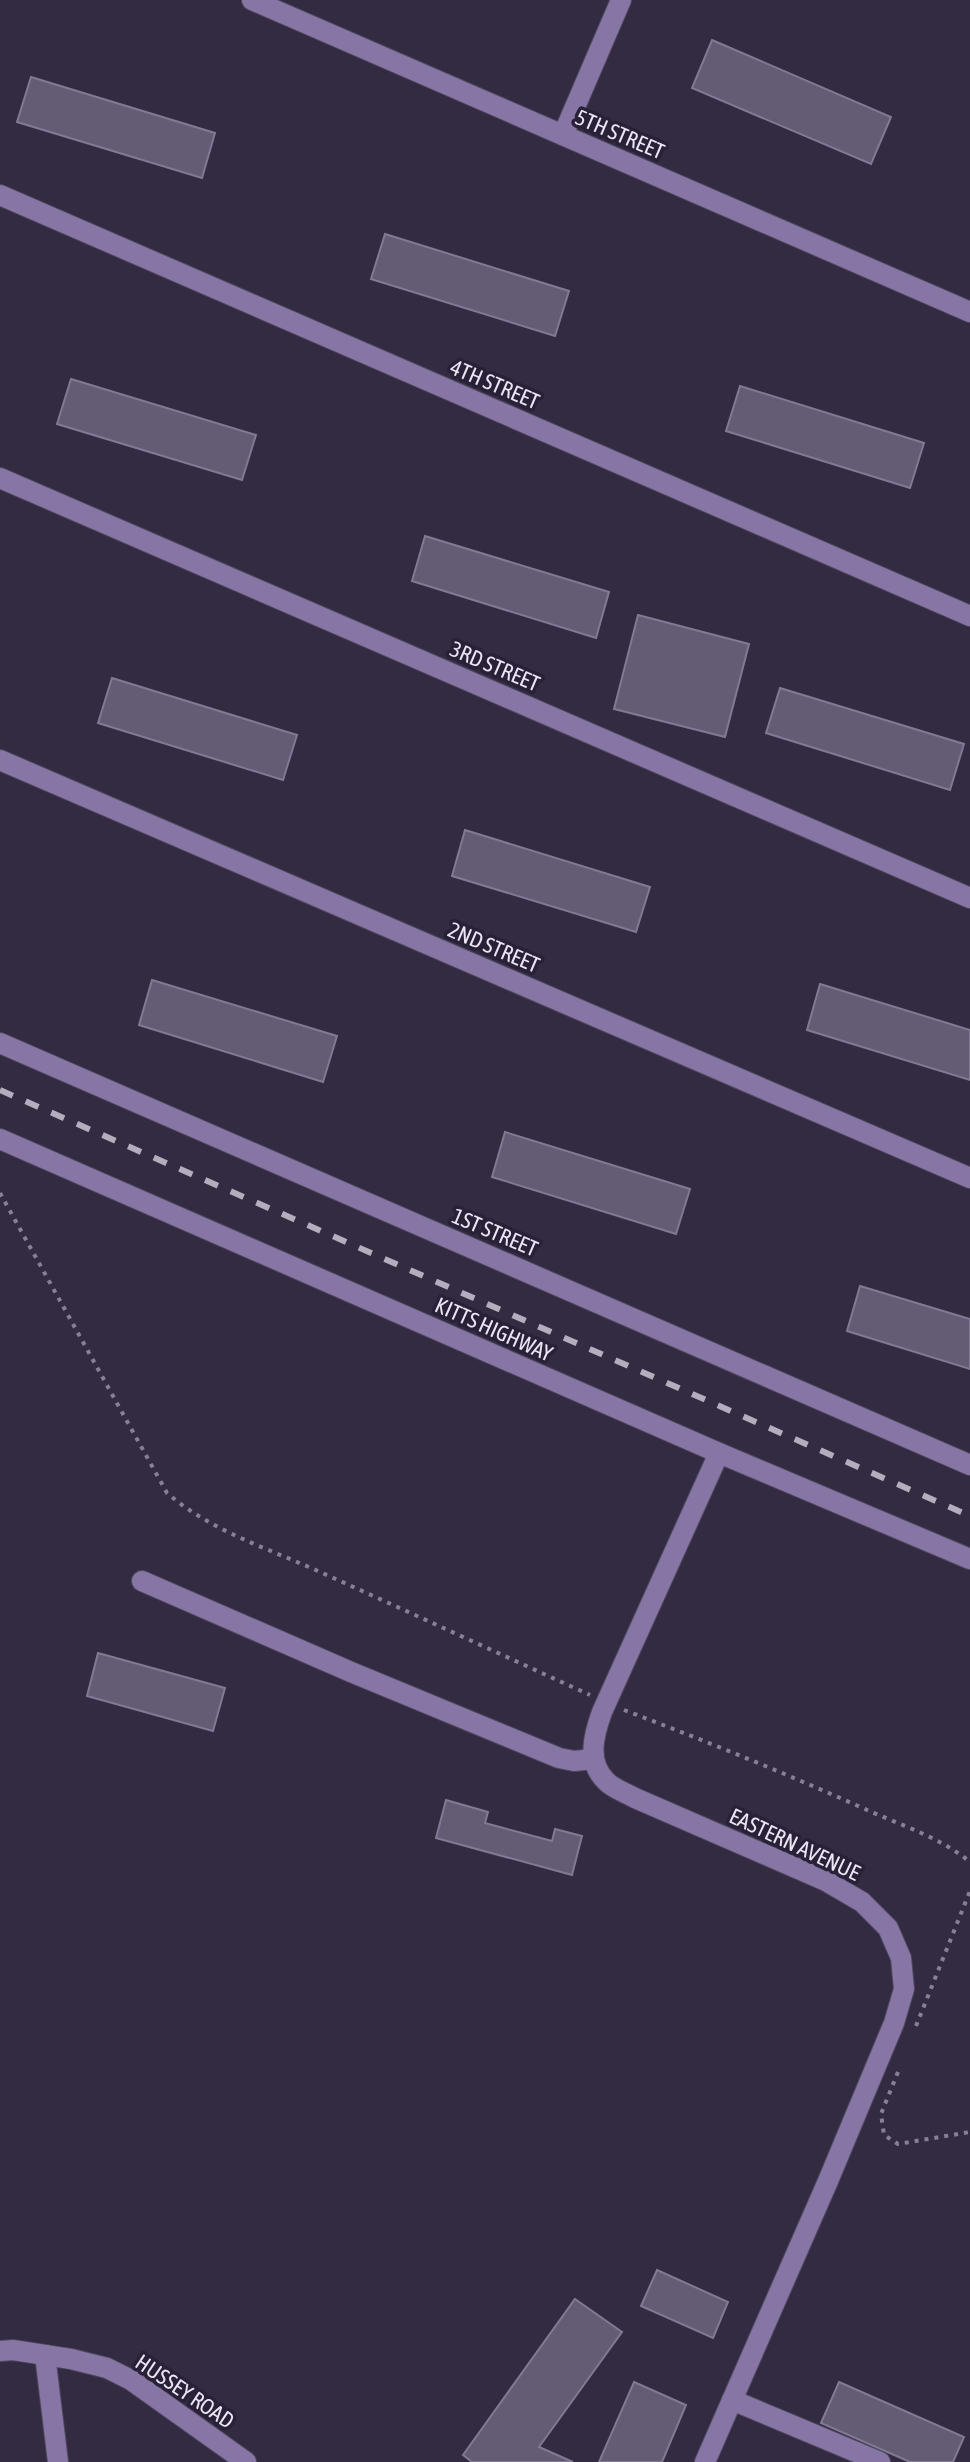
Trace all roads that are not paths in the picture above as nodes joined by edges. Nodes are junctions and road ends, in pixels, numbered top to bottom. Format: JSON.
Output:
{"nodes":[{"id":1,"x":252,"y":0,"type":"edge"},
{"id":2,"x":621,"y":0,"type":"edge"},
{"id":3,"x":563,"y":135,"type":"junction"},
{"id":4,"x":0,"y":195,"type":"edge"},
{"id":5,"x":970,"y":312,"type":"edge"},
{"id":6,"x":0,"y":478,"type":"edge"},
{"id":7,"x":970,"y":616,"type":"edge"},
{"id":8,"x":0,"y":760,"type":"edge"},
{"id":9,"x":970,"y":898,"type":"edge"},
{"id":10,"x":0,"y":1043,"type":"edge"},
{"id":11,"x":0,"y":1139,"type":"edge"},
{"id":12,"x":970,"y":1178,"type":"edge"},
{"id":13,"x":719,"y":1453,"type":"junction"},
{"id":14,"x":970,"y":1465,"type":"edge"},
{"id":15,"x":970,"y":1559,"type":"edge"},
{"id":16,"x":142,"y":1581,"type":"dead end"},
{"id":17,"x":594,"y":1759,"type":"junction"},
{"id":18,"x":0,"y":2351,"type":"edge"},
{"id":19,"x":45,"y":2355,"type":"junction"},
{"id":20,"x":732,"y":2400,"type":"junction"},
{"id":21,"x":58,"y":2462,"type":"edge"},
{"id":22,"x":246,"y":2462,"type":"edge"},
{"id":23,"x":705,"y":2462,"type":"edge"},
{"id":24,"x":880,"y":2462,"type":"edge"}],
"edges":[{"from":1,"to":3,"type":"street","name":"5TH STREET"},
{"from":2,"to":3,"type":"street"},
{"from":3,"to":5,"type":"street","name":"5TH STREET"},
{"from":4,"to":7,"type":"street","name":"4TH STREET"},
{"from":6,"to":9,"type":"street","name":"3RD STREET"},
{"from":8,"to":12,"type":"street","name":"2ND STREET"},
{"from":10,"to":14,"type":"street","name":"1ST STREET"},
{"from":11,"to":13,"type":"street","name":"KITTS HIGHWAY"},
{"from":13,"to":15,"type":"street","name":"KITTS HIGHWAY"},
{"from":13,"to":17,"type":"street"},
{"from":16,"to":17,"type":"street"},
{"from":17,"to":20,"type":"street","name":"EASTERN AVENUE"},
{"from":18,"to":19,"type":"street","name":"HUSSEY ROAD"},
{"from":19,"to":21,"type":"street"},
{"from":19,"to":22,"type":"street","name":"HUSSEY ROAD"},
{"from":20,"to":23,"type":"street","name":"EASTERN AVENUE"},
{"from":20,"to":24,"type":"street"}]}
